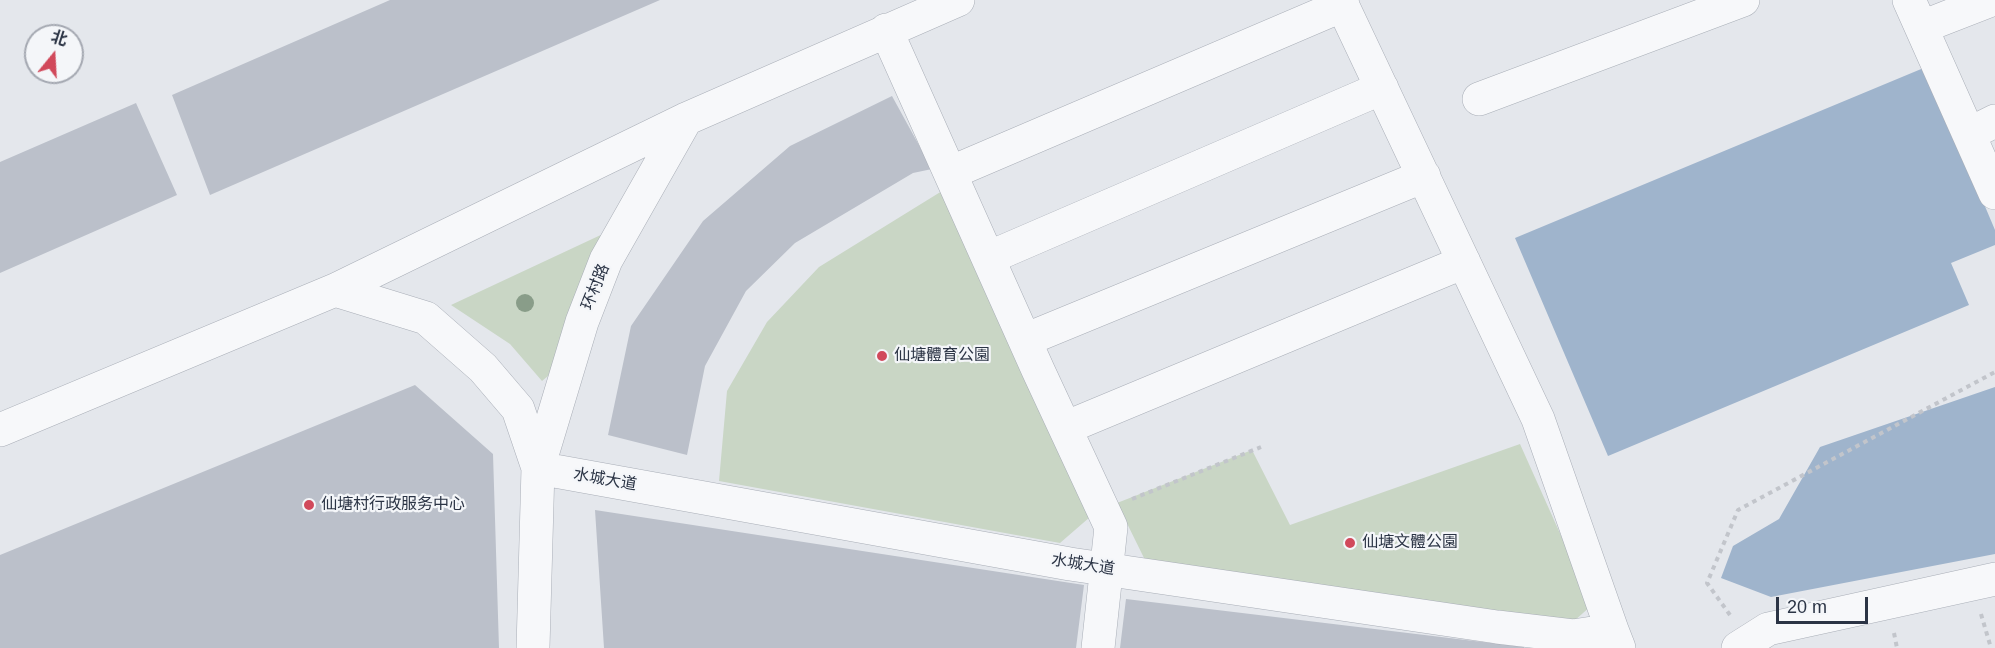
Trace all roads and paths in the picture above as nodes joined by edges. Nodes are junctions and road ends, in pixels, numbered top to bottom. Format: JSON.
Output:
{"nodes":[{"id":1,"x":958,"y":0,"type":"edge"},
{"id":2,"x":1743,"y":0,"type":"edge"},
{"id":3,"x":1991,"y":0,"type":"edge"},
{"id":4,"x":1342,"y":3,"type":"edge"},
{"id":5,"x":1916,"y":14,"type":"edge"},
{"id":6,"x":886,"y":30,"type":"junction"},
{"id":7,"x":1382,"y":88,"type":"junction"},
{"id":8,"x":1479,"y":99,"type":"dead end"},
{"id":9,"x":686,"y":119,"type":"junction"},
{"id":10,"x":1982,"y":127,"type":"edge"},
{"id":11,"x":950,"y":173,"type":"junction"},
{"id":12,"x":1424,"y":176,"type":"junction"},
{"id":13,"x":1995,"y":193,"type":"edge"},
{"id":14,"x":988,"y":258,"type":"junction"},
{"id":15,"x":1464,"y":262,"type":"junction"},
{"id":16,"x":335,"y":290,"type":"junction"},
{"id":17,"x":1025,"y":340,"type":"junction"},
{"id":18,"x":1995,"y":372,"type":"edge"},
{"id":19,"x":1065,"y":428,"type":"junction"},
{"id":20,"x":0,"y":430,"type":"edge"},
{"id":21,"x":1261,"y":447,"type":"dead end"},
{"id":22,"x":538,"y":468,"type":"junction"},
{"id":23,"x":1104,"y":511,"type":"junction"},
{"id":24,"x":1106,"y":569,"type":"junction"},
{"id":25,"x":1995,"y":579,"type":"edge"},
{"id":26,"x":1616,"y":639,"type":"edge"},
{"id":27,"x":1743,"y":645,"type":"edge"},
{"id":28,"x":533,"y":648,"type":"edge"},
{"id":29,"x":1098,"y":648,"type":"edge"}],
"edges":[{"from":1,"to":6,"type":"street"},
{"from":2,"to":8,"type":"street"},
{"from":3,"to":5,"type":"street"},
{"from":4,"to":7,"type":"street"},
{"from":4,"to":11,"type":"street"},
{"from":5,"to":10,"type":"street"},
{"from":6,"to":9,"type":"street"},
{"from":6,"to":11,"type":"street"},
{"from":7,"to":12,"type":"street"},
{"from":7,"to":14,"type":"street"},
{"from":9,"to":16,"type":"street"},
{"from":9,"to":22,"type":"street","name":"环村路"},
{"from":10,"to":13,"type":"street"},
{"from":11,"to":14,"type":"street"},
{"from":12,"to":15,"type":"street"},
{"from":12,"to":17,"type":"street"},
{"from":14,"to":17,"type":"street"},
{"from":15,"to":19,"type":"street"},
{"from":15,"to":26,"type":"street"},
{"from":16,"to":20,"type":"street"},
{"from":16,"to":22,"type":"street","name":"环村路"},
{"from":17,"to":19,"type":"street"},
{"from":18,"to":27,"type":"path"},
{"from":19,"to":23,"type":"street"},
{"from":21,"to":23,"type":"path"},
{"from":22,"to":24,"type":"street","name":"水城大道"},
{"from":22,"to":28,"type":"street","name":"环村路"},
{"from":23,"to":24,"type":"street"},
{"from":24,"to":26,"type":"street","name":"水城大道"},
{"from":24,"to":29,"type":"street"},
{"from":25,"to":27,"type":"street"}]}
